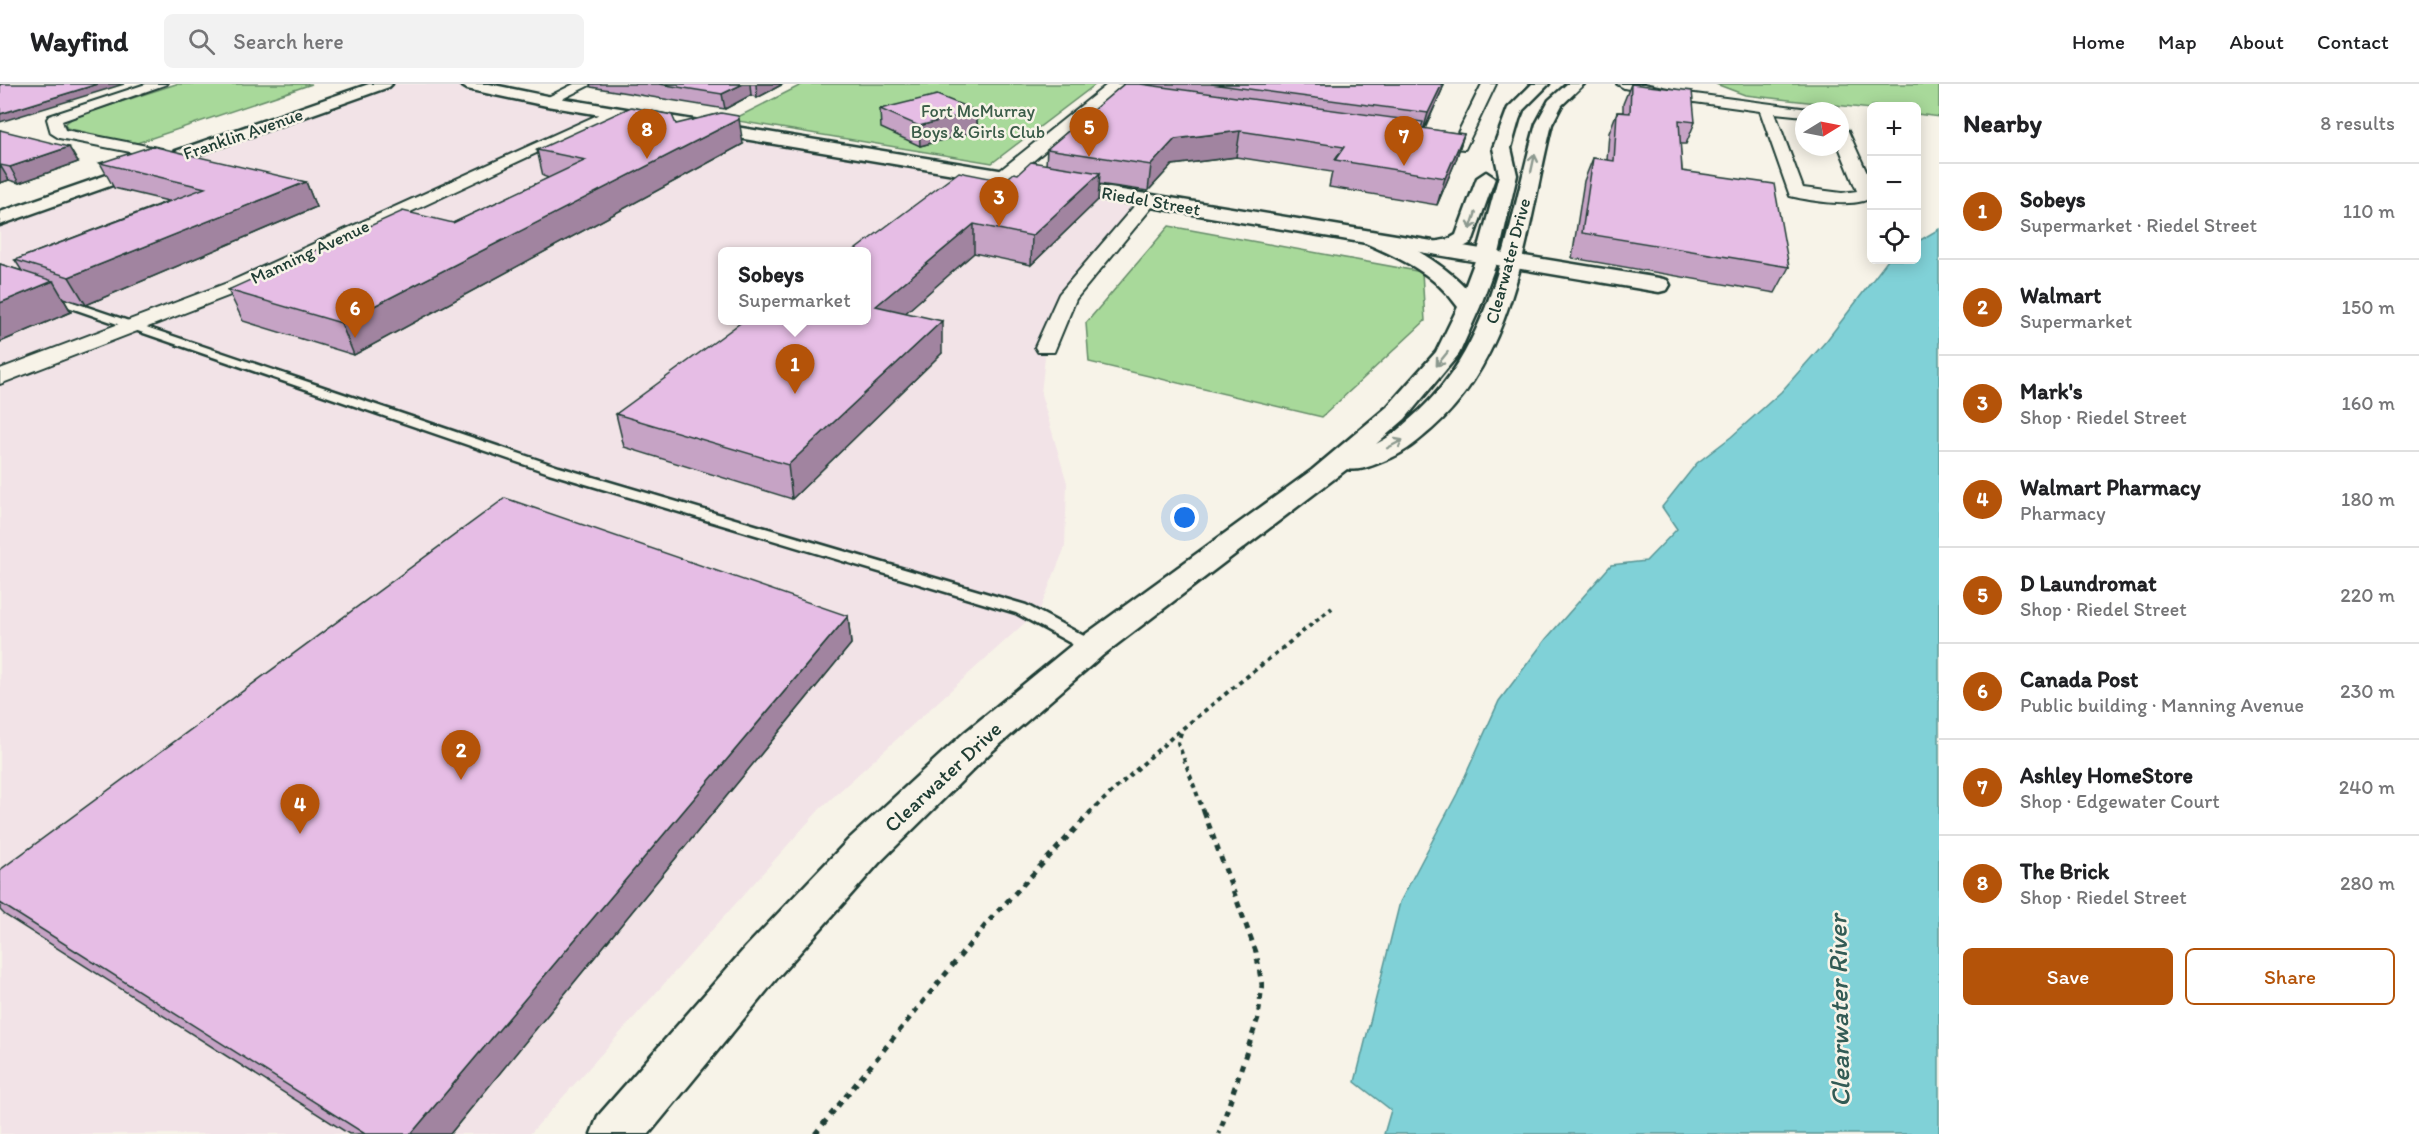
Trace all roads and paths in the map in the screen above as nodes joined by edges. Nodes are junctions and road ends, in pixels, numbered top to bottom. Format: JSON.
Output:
{"nodes":[{"id":1,"x":160,"y":84,"type":"edge"},
{"id":2,"x":353,"y":84,"type":"edge"},
{"id":3,"x":384,"y":84,"type":"edge"},
{"id":4,"x":467,"y":84,"type":"edge"},
{"id":5,"x":585,"y":84,"type":"edge"},
{"id":6,"x":1116,"y":84,"type":"edge"},
{"id":7,"x":1488,"y":84,"type":"edge"},
{"id":8,"x":1542,"y":84,"type":"edge"},
{"id":9,"x":1576,"y":84,"type":"edge"},
{"id":10,"x":1624,"y":84,"type":"edge"},
{"id":11,"x":1102,"y":96,"type":"junction"},
{"id":12,"x":547,"y":101,"type":"junction"},
{"id":13,"x":1159,"y":104,"type":"edge"},
{"id":14,"x":1766,"y":107,"type":"junction"},
{"id":15,"x":1795,"y":111,"type":"edge"},
{"id":16,"x":613,"y":112,"type":"junction"},
{"id":17,"x":1413,"y":139,"type":"edge"},
{"id":18,"x":1502,"y":148,"type":"junction"},
{"id":19,"x":156,"y":152,"type":"junction"},
{"id":20,"x":1849,"y":152,"type":"edge"},
{"id":21,"x":1004,"y":176,"type":"junction"},
{"id":22,"x":1149,"y":201,"type":"junction"},
{"id":23,"x":0,"y":205,"type":"edge"},
{"id":24,"x":0,"y":219,"type":"edge"},
{"id":25,"x":1370,"y":238,"type":"junction"},
{"id":26,"x":1430,"y":248,"type":"junction"},
{"id":27,"x":1499,"y":260,"type":"junction"},
{"id":28,"x":1659,"y":285,"type":"dead end"},
{"id":29,"x":33,"y":292,"type":"edge"},
{"id":30,"x":1469,"y":307,"type":"junction"},
{"id":31,"x":132,"y":325,"type":"junction"},
{"id":32,"x":1046,"y":347,"type":"dead end"},
{"id":33,"x":0,"y":377,"type":"edge"},
{"id":34,"x":1322,"y":476,"type":"junction"},
{"id":35,"x":1332,"y":608,"type":"dead end"},
{"id":36,"x":1091,"y":646,"type":"junction"},
{"id":37,"x":1182,"y":729,"type":"junction"},
{"id":38,"x":616,"y":1134,"type":"edge"},
{"id":39,"x":815,"y":1134,"type":"edge"},
{"id":40,"x":1220,"y":1134,"type":"edge"}],
"edges":[{"from":1,"to":19,"type":"street"},
{"from":2,"to":19,"type":"main road","name":"Franklin Avenue"},
{"from":3,"to":24,"type":"main road","name":"Franklin Avenue"},
{"from":4,"to":12,"type":"main road","name":"Riedel Street"},
{"from":5,"to":12,"type":"street"},
{"from":6,"to":11,"type":"street"},
{"from":7,"to":17,"type":"street"},
{"from":8,"to":18,"type":"main road"},
{"from":27,"to":9,"type":"main road","name":"Clearwater Drive","one_way":true},
{"from":10,"to":14,"type":"street"},
{"from":11,"to":13,"type":"street"},
{"from":11,"to":21,"type":"street"},
{"from":12,"to":16,"type":"main road","name":"Riedel Street"},
{"from":14,"to":15,"type":"street"},
{"from":14,"to":20,"type":"street"},
{"from":16,"to":21,"type":"main road","name":"Riedel Street"},
{"from":16,"to":31,"type":"street","name":"Manning Avenue"},
{"from":18,"to":26,"type":"main road","one_way":true},
{"from":18,"to":27,"type":"main road","name":"Clearwater Drive"},
{"from":19,"to":23,"type":"main road","name":"Franklin Avenue"},
{"from":21,"to":22,"type":"main road","name":"Riedel Street"},
{"from":22,"to":25,"type":"main road","name":"Riedel Street"},
{"from":22,"to":32,"type":"street"},
{"from":25,"to":26,"type":"main road","name":"Riedel Street"},
{"from":25,"to":30,"type":"main road"},
{"from":26,"to":27,"type":"main road","name":"Riedel Street"},
{"from":27,"to":28,"type":"main road","name":"Riedel Street"},
{"from":27,"to":30,"type":"main road","name":"Clearwater Drive"},
{"from":34,"to":27,"type":"main road","name":"Clearwater Drive","one_way":true},
{"from":29,"to":31,"type":"lane"},
{"from":30,"to":34,"type":"main road","name":"Clearwater Drive","one_way":true},
{"from":31,"to":33,"type":"street","name":"Manning Avenue"},
{"from":31,"to":36,"type":"lane"},
{"from":34,"to":36,"type":"main road","name":"Clearwater Drive"},
{"from":35,"to":37,"type":"path"},
{"from":36,"to":38,"type":"main road","name":"Clearwater Drive"},
{"from":37,"to":39,"type":"path"},
{"from":37,"to":40,"type":"path"}]}
